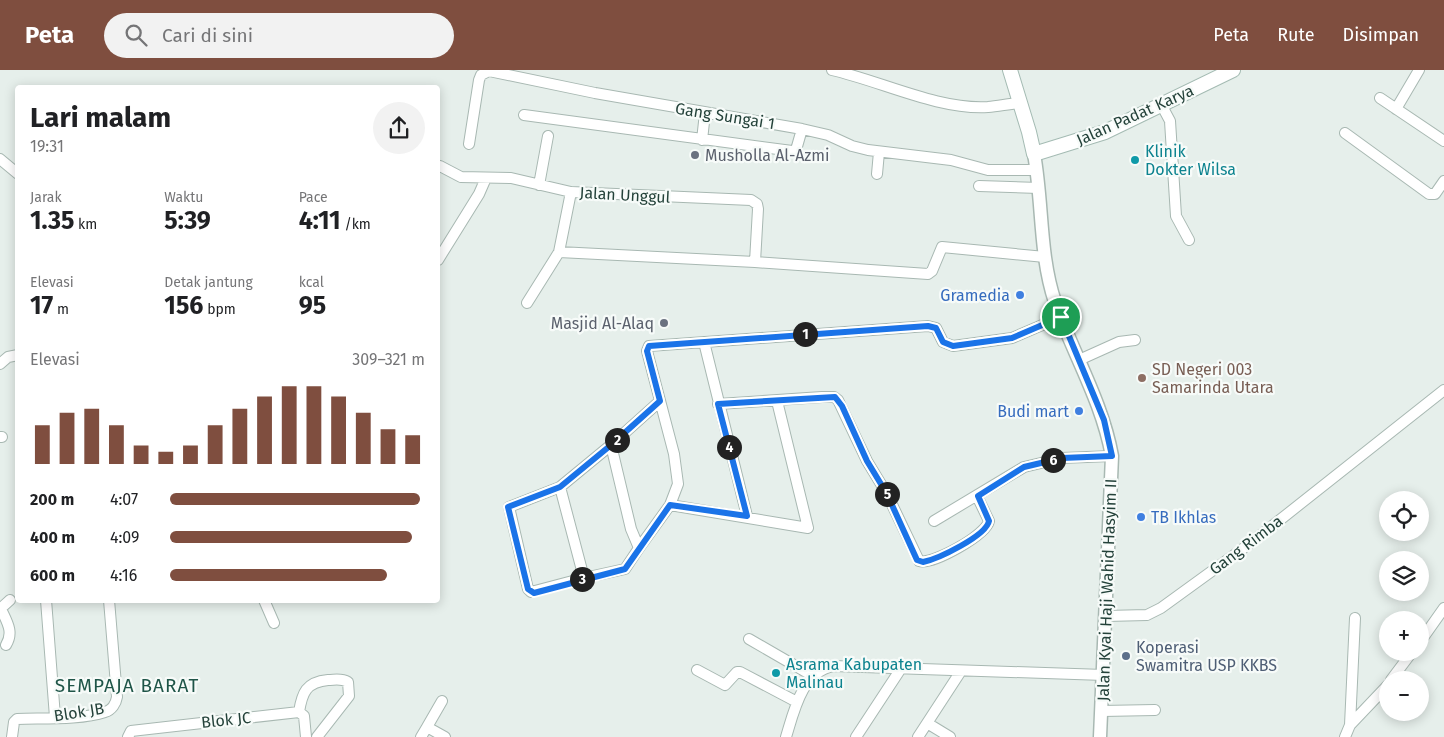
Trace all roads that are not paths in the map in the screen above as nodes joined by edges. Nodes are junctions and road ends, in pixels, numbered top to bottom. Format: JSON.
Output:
{"nodes":[{"id":1,"x":832,"y":70,"type":"edge"},
{"id":2,"x":1010,"y":70,"type":"edge"},
{"id":3,"x":1232,"y":70,"type":"edge"},
{"id":4,"x":1419,"y":70,"type":"edge"},
{"id":5,"x":1380,"y":98,"type":"dead end"},
{"id":6,"x":1019,"y":103,"type":"junction"},
{"id":7,"x":1162,"y":106,"type":"junction"},
{"id":8,"x":1396,"y":109,"type":"junction"},
{"id":9,"x":705,"y":113,"type":"junction"},
{"id":10,"x":524,"y":115,"type":"dead end"},
{"id":11,"x":802,"y":129,"type":"junction"},
{"id":12,"x":1345,"y":133,"type":"dead end"},
{"id":13,"x":548,"y":136,"type":"dead end"},
{"id":14,"x":702,"y":140,"type":"junction"},
{"id":15,"x":1444,"y":141,"type":"edge"},
{"id":16,"x":469,"y":144,"type":"dead end"},
{"id":17,"x":879,"y":152,"type":"junction"},
{"id":18,"x":1034,"y":154,"type":"junction"},
{"id":19,"x":0,"y":159,"type":"edge"},
{"id":20,"x":440,"y":166,"type":"dead end"},
{"id":21,"x":1037,"y":170,"type":"junction"},
{"id":22,"x":15,"y":172,"type":"edge"},
{"id":23,"x":877,"y":174,"type":"dead end"},
{"id":24,"x":486,"y":178,"type":"junction"},
{"id":25,"x":1444,"y":181,"type":"edge"},
{"id":26,"x":539,"y":185,"type":"junction"},
{"id":27,"x":979,"y":186,"type":"dead end"},
{"id":28,"x":1039,"y":188,"type":"junction"},
{"id":29,"x":571,"y":192,"type":"junction"},
{"id":30,"x":1189,"y":240,"type":"dead end"},
{"id":31,"x":559,"y":252,"type":"junction"},
{"id":32,"x":440,"y":257,"type":"edge"},
{"id":33,"x":1045,"y":258,"type":"junction"},
{"id":34,"x":755,"y":262,"type":"junction"},
{"id":35,"x":526,"y":303,"type":"dead end"},
{"id":36,"x":1061,"y":317,"type":"junction"},
{"id":37,"x":1135,"y":340,"type":"dead end"},
{"id":38,"x":704,"y":342,"type":"junction"},
{"id":39,"x":15,"y":356,"type":"edge"},
{"id":40,"x":1080,"y":360,"type":"junction"},
{"id":41,"x":0,"y":364,"type":"edge"},
{"id":42,"x":1444,"y":390,"type":"edge"},
{"id":43,"x":660,"y":401,"type":"junction"},
{"id":44,"x":777,"y":401,"type":"junction"},
{"id":45,"x":718,"y":404,"type":"junction"},
{"id":46,"x":611,"y":445,"type":"junction"},
{"id":47,"x":1112,"y":456,"type":"junction"},
{"id":48,"x":560,"y":487,"type":"junction"},
{"id":49,"x":978,"y":496,"type":"junction"},
{"id":50,"x":670,"y":505,"type":"junction"},
{"id":51,"x":747,"y":516,"type":"junction"},
{"id":52,"x":934,"y":521,"type":"dead end"},
{"id":53,"x":639,"y":548,"type":"junction"},
{"id":54,"x":584,"y":578,"type":"junction"},
{"id":55,"x":10,"y":600,"type":"dead end"},
{"id":56,"x":46,"y":603,"type":"edge"},
{"id":57,"x":109,"y":603,"type":"edge"},
{"id":58,"x":265,"y":603,"type":"edge"},
{"id":59,"x":1444,"y":608,"type":"edge"},
{"id":60,"x":0,"y":609,"type":"edge"},
{"id":61,"x":1106,"y":616,"type":"junction"},
{"id":62,"x":1354,"y":618,"type":"dead end"},
{"id":63,"x":274,"y":623,"type":"dead end"},
{"id":64,"x":1429,"y":629,"type":"edge"},
{"id":65,"x":749,"y":639,"type":"dead end"},
{"id":66,"x":6,"y":645,"type":"dead end"},
{"id":67,"x":697,"y":670,"type":"dead end"},
{"id":68,"x":900,"y":670,"type":"junction"},
{"id":69,"x":961,"y":672,"type":"junction"},
{"id":70,"x":1104,"y":674,"type":"junction"},
{"id":71,"x":813,"y":676,"type":"junction"},
{"id":72,"x":1379,"y":694,"type":"edge"},
{"id":73,"x":442,"y":701,"type":"dead end"},
{"id":74,"x":797,"y":702,"type":"junction"},
{"id":75,"x":1156,"y":710,"type":"dead end"},
{"id":76,"x":1102,"y":711,"type":"junction"},
{"id":77,"x":299,"y":712,"type":"junction"},
{"id":78,"x":55,"y":717,"type":"junction"},
{"id":79,"x":927,"y":723,"type":"junction"},
{"id":80,"x":1350,"y":725,"type":"junction"},
{"id":81,"x":431,"y":729,"type":"junction"},
{"id":82,"x":12,"y":737,"type":"edge"},
{"id":83,"x":128,"y":737,"type":"edge"},
{"id":84,"x":306,"y":737,"type":"edge"},
{"id":85,"x":317,"y":737,"type":"edge"},
{"id":86,"x":421,"y":737,"type":"edge"},
{"id":87,"x":445,"y":737,"type":"edge"},
{"id":88,"x":786,"y":737,"type":"edge"},
{"id":89,"x":856,"y":737,"type":"edge"},
{"id":90,"x":918,"y":737,"type":"edge"},
{"id":91,"x":950,"y":737,"type":"edge"},
{"id":92,"x":1100,"y":737,"type":"edge"},
{"id":93,"x":1345,"y":737,"type":"edge"}],
"edges":[{"from":1,"to":6,"type":"street"},
{"from":2,"to":6,"type":"main road","name":"Jalan Kyai Haji Wahid Hasyim II"},
{"from":3,"to":7,"type":"main road","name":"Jalan Padat Karya"},
{"from":4,"to":8,"type":"street"},
{"from":5,"to":8,"type":"street"},
{"from":6,"to":18,"type":"main road","name":"Jalan Kyai Haji Wahid Hasyim II"},
{"from":7,"to":18,"type":"main road","name":"Jalan Padat Karya"},
{"from":7,"to":30,"type":"street"},
{"from":8,"to":15,"type":"street"},
{"from":9,"to":11,"type":"street","name":"Gang Sungai 1"},
{"from":9,"to":14,"type":"street"},
{"from":9,"to":16,"type":"street","name":"Gang Sungai 1"},
{"from":10,"to":14,"type":"street"},
{"from":11,"to":14,"type":"street"},
{"from":11,"to":17,"type":"street","name":"Gang Sungai 1"},
{"from":12,"to":25,"type":"street"},
{"from":13,"to":26,"type":"street"},
{"from":17,"to":21,"type":"street","name":"Gang Sungai 1"},
{"from":17,"to":23,"type":"street"},
{"from":18,"to":21,"type":"street","name":"Jalan Kyai Haji Wahid Hasyim II"},
{"from":19,"to":22,"type":"street"},
{"from":20,"to":24,"type":"street"},
{"from":21,"to":28,"type":"street","name":"Jalan Kyai Haji Wahid Hasyim II"},
{"from":24,"to":26,"type":"street"},
{"from":24,"to":32,"type":"street"},
{"from":26,"to":29,"type":"street"},
{"from":27,"to":28,"type":"street"},
{"from":28,"to":33,"type":"street","name":"Jalan Kyai Haji Wahid Hasyim II"},
{"from":29,"to":31,"type":"street","name":"Jalan Unggul"},
{"from":29,"to":34,"type":"street","name":"Jalan Unggul"},
{"from":31,"to":34,"type":"street"},
{"from":31,"to":35,"type":"street"},
{"from":33,"to":34,"type":"street"},
{"from":33,"to":36,"type":"street","name":"Jalan Kyai Haji Wahid Hasyim II"},
{"from":36,"to":38,"type":"street"},
{"from":36,"to":40,"type":"street","name":"Jalan Kyai Haji Wahid Hasyim II"},
{"from":37,"to":40,"type":"street"},
{"from":38,"to":43,"type":"street"},
{"from":38,"to":45,"type":"street"},
{"from":39,"to":41,"type":"street"},
{"from":40,"to":47,"type":"street","name":"Jalan Kyai Haji Wahid Hasyim II"},
{"from":42,"to":61,"type":"street","name":"Gang Rimba"},
{"from":43,"to":46,"type":"street"},
{"from":43,"to":50,"type":"street"},
{"from":44,"to":45,"type":"street"},
{"from":44,"to":49,"type":"street"},
{"from":44,"to":51,"type":"street"},
{"from":45,"to":51,"type":"street"},
{"from":46,"to":48,"type":"street"},
{"from":46,"to":53,"type":"street"},
{"from":47,"to":49,"type":"street"},
{"from":47,"to":61,"type":"street","name":"Jalan Kyai Haji Wahid Hasyim II"},
{"from":48,"to":54,"type":"street"},
{"from":48,"to":54,"type":"street"},
{"from":49,"to":52,"type":"street"},
{"from":50,"to":51,"type":"street"},
{"from":50,"to":53,"type":"street"},
{"from":53,"to":54,"type":"street"},
{"from":55,"to":60,"type":"street"},
{"from":56,"to":78,"type":"street"},
{"from":57,"to":78,"type":"street","name":"Blok JB"},
{"from":58,"to":63,"type":"street"},
{"from":59,"to":64,"type":"street"},
{"from":60,"to":66,"type":"street"},
{"from":61,"to":70,"type":"street","name":"Jalan Kyai Haji Wahid Hasyim II"},
{"from":62,"to":80,"type":"street"},
{"from":65,"to":71,"type":"street"},
{"from":67,"to":74,"type":"street"},
{"from":68,"to":69,"type":"street"},
{"from":68,"to":71,"type":"street"},
{"from":68,"to":89,"type":"street"},
{"from":69,"to":70,"type":"street"},
{"from":69,"to":79,"type":"street"},
{"from":70,"to":76,"type":"street","name":"Jalan Kyai Haji Wahid Hasyim II"},
{"from":71,"to":74,"type":"street"},
{"from":72,"to":80,"type":"street"},
{"from":73,"to":81,"type":"street"},
{"from":74,"to":88,"type":"street"},
{"from":75,"to":76,"type":"street"},
{"from":76,"to":92,"type":"street","name":"Jalan Kyai Haji Wahid Hasyim II"},
{"from":77,"to":83,"type":"street","name":"Blok JC"},
{"from":77,"to":84,"type":"street"},
{"from":77,"to":85,"type":"street"},
{"from":78,"to":82,"type":"street","name":"Blok JB"},
{"from":79,"to":90,"type":"street"},
{"from":79,"to":91,"type":"street"},
{"from":80,"to":93,"type":"street"},
{"from":81,"to":86,"type":"street"},
{"from":81,"to":87,"type":"street"}]}
